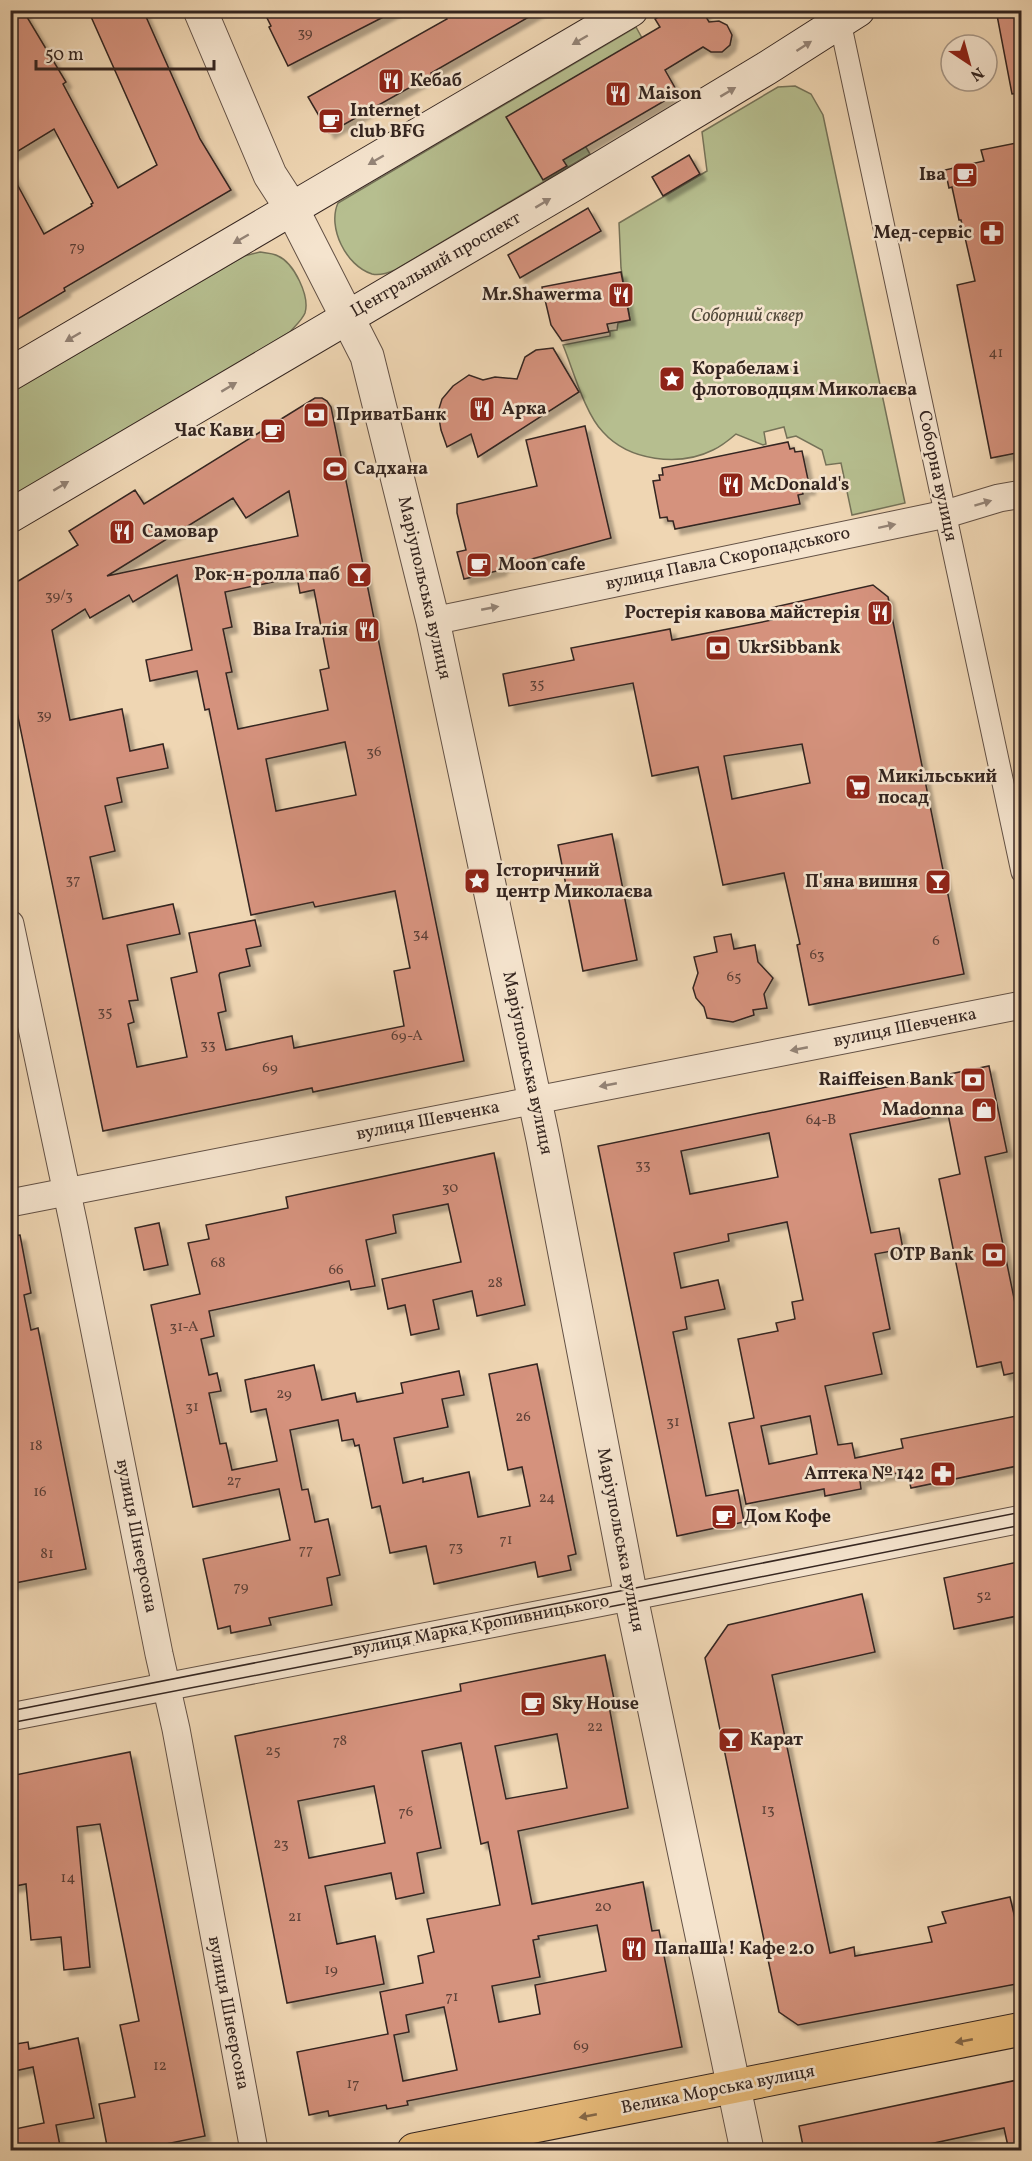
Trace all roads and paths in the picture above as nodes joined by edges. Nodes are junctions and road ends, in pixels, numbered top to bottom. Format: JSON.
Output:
{"nodes":[{"id":1,"x":200,"y":10,"type":"edge"},
{"id":2,"x":631,"y":10,"type":"edge"},
{"id":3,"x":845,"y":14,"type":"edge"},
{"id":4,"x":292,"y":209,"type":"junction"},
{"id":5,"x":347,"y":317,"type":"junction"},
{"id":6,"x":10,"y":374,"type":"edge"},
{"id":7,"x":1022,"y":494,"type":"edge"},
{"id":8,"x":946,"y":514,"type":"junction"},
{"id":9,"x":10,"y":516,"type":"edge"},
{"id":10,"x":433,"y":621,"type":"junction"},
{"id":11,"x":1022,"y":872,"type":"edge"},
{"id":12,"x":10,"y":924,"type":"edge"},
{"id":13,"x":1022,"y":1005,"type":"edge"},
{"id":14,"x":535,"y":1100,"type":"junction"},
{"id":15,"x":67,"y":1192,"type":"junction"},
{"id":16,"x":10,"y":1203,"type":"edge"},
{"id":17,"x":1022,"y":1519,"type":"edge"},
{"id":18,"x":631,"y":1597,"type":"junction"},
{"id":19,"x":167,"y":1685,"type":"junction"},
{"id":20,"x":10,"y":1716,"type":"edge"},
{"id":21,"x":1022,"y":2029,"type":"edge"},
{"id":22,"x":734,"y":2086,"type":"junction"},
{"id":23,"x":254,"y":2151,"type":"edge"},
{"id":24,"x":414,"y":2151,"type":"edge"},
{"id":25,"x":747,"y":2151,"type":"edge"}],
"edges":[{"from":1,"to":4,"type":"street","name":"Маріупольська вулиця"},
{"from":2,"to":4,"type":"street","one_way":true},
{"from":5,"to":3,"type":"street","name":"Центральний проспект","one_way":true},
{"from":3,"to":8,"type":"street","name":"Соборна вулиця"},
{"from":4,"to":5,"type":"street","name":"Маріупольська вулиця"},
{"from":4,"to":6,"type":"street","one_way":true},
{"from":9,"to":5,"type":"street","name":"Центральний проспект","one_way":true},
{"from":5,"to":10,"type":"street","name":"Маріупольська вулиця"},
{"from":8,"to":7,"type":"street","name":"вулиця Павла Скоропадського","one_way":true},
{"from":10,"to":8,"type":"street","name":"вулиця Павла Скоропадського","one_way":true},
{"from":8,"to":11,"type":"street","name":"Соборна вулиця"},
{"from":10,"to":14,"type":"street","name":"Маріупольська вулиця"},
{"from":12,"to":15,"type":"street","name":"вулиця Шнеєрсона"},
{"from":13,"to":14,"type":"street","name":"вулиця Шевченка","one_way":true},
{"from":14,"to":15,"type":"street","name":"вулиця Шевченка"},
{"from":14,"to":18,"type":"street","name":"Маріупольська вулиця"},
{"from":15,"to":16,"type":"street","name":"вулиця Шевченка"},
{"from":15,"to":19,"type":"street","name":"вулиця Шнеєрсона"},
{"from":17,"to":18,"type":"street","name":"вулиця Марка Кропивницького"},
{"from":18,"to":19,"type":"street","name":"вулиця Марка Кропивницького"},
{"from":18,"to":22,"type":"street","name":"Маріупольська вулиця"},
{"from":19,"to":20,"type":"street","name":"вулиця Марка Кропивницького"},
{"from":19,"to":23,"type":"street","name":"вулиця Шнеєрсона"},
{"from":21,"to":22,"type":"main road","name":"Велика Морська вулиця","one_way":true},
{"from":22,"to":24,"type":"main road","name":"Велика Морська вулиця","one_way":true},
{"from":22,"to":25,"type":"street","name":"Маріупольська вулиця"}]}
